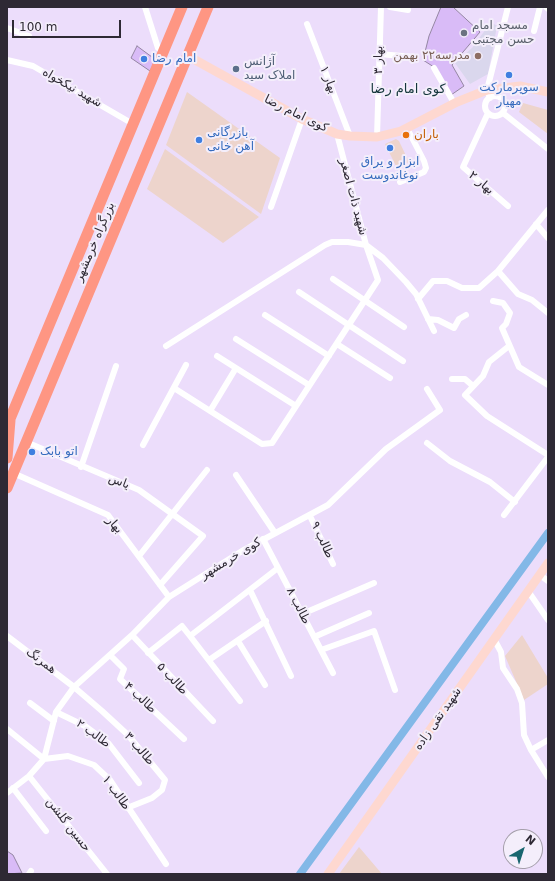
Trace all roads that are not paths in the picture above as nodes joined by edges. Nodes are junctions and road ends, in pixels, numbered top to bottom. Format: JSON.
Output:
{"nodes":[{"id":1,"x":145,"y":7,"type":"edge"},
{"id":2,"x":182,"y":7,"type":"edge"},
{"id":3,"x":208,"y":7,"type":"edge"},
{"id":4,"x":381,"y":7,"type":"edge"},
{"id":5,"x":390,"y":7,"type":"edge"},
{"id":6,"x":508,"y":7,"type":"edge"},
{"id":7,"x":540,"y":7,"type":"edge"},
{"id":8,"x":408,"y":10,"type":"dead end"},
{"id":9,"x":307,"y":24,"type":"dead end"},
{"id":10,"x":7,"y":28,"type":"edge"},
{"id":11,"x":534,"y":31,"type":"dead end"},
{"id":12,"x":29,"y":36,"type":"dead end"},
{"id":13,"x":163,"y":52,"type":"junction"},
{"id":14,"x":379,"y":54,"type":"junction"},
{"id":15,"x":188,"y":56,"type":"junction"},
{"id":16,"x":414,"y":57,"type":"dead end"},
{"id":17,"x":7,"y":60,"type":"edge"},
{"id":18,"x":434,"y":68,"type":"dead end"},
{"id":19,"x":547,"y":89,"type":"edge"},
{"id":20,"x":488,"y":94,"type":"junction"},
{"id":21,"x":454,"y":103,"type":"junction"},
{"id":22,"x":488,"y":113,"type":"junction"},
{"id":23,"x":503,"y":113,"type":"junction"},
{"id":24,"x":302,"y":119,"type":"junction"},
{"id":25,"x":133,"y":124,"type":"junction"},
{"id":26,"x":407,"y":128,"type":"junction"},
{"id":27,"x":337,"y":134,"type":"junction"},
{"id":28,"x":350,"y":136,"type":"junction"},
{"id":29,"x":377,"y":137,"type":"junction"},
{"id":30,"x":548,"y":149,"type":"edge"},
{"id":31,"x":400,"y":182,"type":"dead end"},
{"id":32,"x":508,"y":206,"type":"dead end"},
{"id":33,"x":271,"y":207,"type":"dead end"},
{"id":34,"x":548,"y":210,"type":"edge"},
{"id":35,"x":536,"y":224,"type":"junction"},
{"id":36,"x":548,"y":238,"type":"edge"},
{"id":37,"x":366,"y":246,"type":"junction"},
{"id":38,"x":498,"y":270,"type":"junction"},
{"id":39,"x":333,"y":279,"type":"dead end"},
{"id":40,"x":299,"y":292,"type":"dead end"},
{"id":41,"x":418,"y":299,"type":"junction"},
{"id":42,"x":365,"y":301,"type":"junction"},
{"id":43,"x":492,"y":301,"type":"dead end"},
{"id":44,"x":548,"y":313,"type":"edge"},
{"id":45,"x":265,"y":315,"type":"dead end"},
{"id":46,"x":466,"y":315,"type":"dead end"},
{"id":47,"x":428,"y":319,"type":"junction"},
{"id":48,"x":349,"y":325,"type":"junction"},
{"id":49,"x":404,"y":327,"type":"dead end"},
{"id":50,"x":434,"y":331,"type":"dead end"},
{"id":51,"x":236,"y":339,"type":"dead end"},
{"id":52,"x":337,"y":344,"type":"junction"},
{"id":53,"x":166,"y":346,"type":"dead end"},
{"id":54,"x":509,"y":346,"type":"junction"},
{"id":55,"x":217,"y":356,"type":"dead end"},
{"id":56,"x":329,"y":356,"type":"junction"},
{"id":57,"x":403,"y":361,"type":"dead end"},
{"id":58,"x":186,"y":365,"type":"dead end"},
{"id":59,"x":116,"y":366,"type":"dead end"},
{"id":60,"x":236,"y":368,"type":"junction"},
{"id":61,"x":390,"y":378,"type":"dead end"},
{"id":62,"x":452,"y":379,"type":"dead end"},
{"id":63,"x":548,"y":385,"type":"edge"},
{"id":64,"x":309,"y":386,"type":"junction"},
{"id":65,"x":474,"y":386,"type":"junction"},
{"id":66,"x":174,"y":388,"type":"junction"},
{"id":67,"x":427,"y":389,"type":"dead end"},
{"id":68,"x":296,"y":406,"type":"junction"},
{"id":69,"x":210,"y":411,"type":"junction"},
{"id":70,"x":9,"y":422,"type":"edge"},
{"id":71,"x":26,"y":442,"type":"junction"},
{"id":72,"x":428,"y":443,"type":"dead end"},
{"id":73,"x":143,"y":445,"type":"dead end"},
{"id":74,"x":548,"y":456,"type":"edge"},
{"id":75,"x":7,"y":458,"type":"edge"},
{"id":76,"x":81,"y":467,"type":"junction"},
{"id":77,"x":207,"y":470,"type":"dead end"},
{"id":78,"x":13,"y":473,"type":"junction"},
{"id":79,"x":236,"y":475,"type":"dead end"},
{"id":80,"x":7,"y":488,"type":"edge"},
{"id":81,"x":515,"y":502,"type":"junction"},
{"id":82,"x":173,"y":513,"type":"junction"},
{"id":83,"x":504,"y":515,"type":"dead end"},
{"id":84,"x":310,"y":516,"type":"junction"},
{"id":85,"x":275,"y":533,"type":"junction"},
{"id":86,"x":263,"y":539,"type":"junction"},
{"id":87,"x":139,"y":556,"type":"junction"},
{"id":88,"x":548,"y":563,"type":"edge"},
{"id":89,"x":333,"y":564,"type":"dead end"},
{"id":90,"x":278,"y":568,"type":"junction"},
{"id":91,"x":540,"y":575,"type":"junction"},
{"id":92,"x":548,"y":581,"type":"edge"},
{"id":93,"x":374,"y":583,"type":"dead end"},
{"id":94,"x":160,"y":585,"type":"junction"},
{"id":95,"x":250,"y":590,"type":"junction"},
{"id":96,"x":528,"y":591,"type":"junction"},
{"id":97,"x":169,"y":597,"type":"junction"},
{"id":98,"x":369,"y":613,"type":"dead end"},
{"id":99,"x":302,"y":614,"type":"junction"},
{"id":100,"x":548,"y":620,"type":"edge"},
{"id":101,"x":266,"y":621,"type":"junction"},
{"id":102,"x":132,"y":635,"type":"junction"},
{"id":103,"x":7,"y":636,"type":"edge"},
{"id":104,"x":190,"y":636,"type":"junction"},
{"id":105,"x":314,"y":637,"type":"junction"},
{"id":106,"x":494,"y":639,"type":"junction"},
{"id":107,"x":238,"y":641,"type":"junction"},
{"id":108,"x":321,"y":650,"type":"junction"},
{"id":109,"x":148,"y":653,"type":"junction"},
{"id":110,"x":110,"y":654,"type":"junction"},
{"id":111,"x":209,"y":660,"type":"junction"},
{"id":112,"x":333,"y":673,"type":"dead end"},
{"id":113,"x":292,"y":676,"type":"dead end"},
{"id":114,"x":265,"y":685,"type":"dead end"},
{"id":115,"x":74,"y":686,"type":"junction"},
{"id":116,"x":395,"y":690,"type":"dead end"},
{"id":117,"x":240,"y":701,"type":"dead end"},
{"id":118,"x":30,"y":703,"type":"dead end"},
{"id":119,"x":56,"y":712,"type":"junction"},
{"id":120,"x":54,"y":721,"type":"junction"},
{"id":121,"x":213,"y":722,"type":"dead end"},
{"id":122,"x":7,"y":729,"type":"edge"},
{"id":123,"x":184,"y":739,"type":"dead end"},
{"id":124,"x":548,"y":740,"type":"edge"},
{"id":125,"x":531,"y":750,"type":"junction"},
{"id":126,"x":44,"y":759,"type":"junction"},
{"id":127,"x":29,"y":776,"type":"junction"},
{"id":128,"x":548,"y":777,"type":"edge"},
{"id":129,"x":139,"y":783,"type":"dead end"},
{"id":130,"x":13,"y":788,"type":"junction"},
{"id":131,"x":7,"y":793,"type":"edge"},
{"id":132,"x":127,"y":808,"type":"junction"},
{"id":133,"x":46,"y":831,"type":"dead end"},
{"id":134,"x":166,"y":864,"type":"dead end"},
{"id":135,"x":106,"y":874,"type":"edge"},
{"id":136,"x":328,"y":874,"type":"edge"}],
"edges":[{"from":1,"to":13,"type":"street"},
{"from":2,"to":13,"type":"highway","name":"بزرگراه خرمشهر"},
{"from":3,"to":15,"type":"highway","name":"بزرگراه خرمشهر"},
{"from":4,"to":14,"type":"street","name":"بهار ۳"},
{"from":5,"to":8,"type":"street"},
{"from":6,"to":20,"type":"street"},
{"from":7,"to":11,"type":"street"},
{"from":9,"to":28,"type":"street","name":"بهار ۱"},
{"from":10,"to":12,"type":"street"},
{"from":13,"to":25,"type":"highway","name":"بزرگراه خرمشهر"},
{"from":14,"to":16,"type":"street"},
{"from":14,"to":29,"type":"street","name":"بهار ۳"},
{"from":15,"to":24,"type":"main road","name":"کوی امام رضا"},
{"from":15,"to":71,"type":"highway","name":"بزرگراه خرمشهر"},
{"from":17,"to":25,"type":"street","name":"شهید نیکخواه"},
{"from":18,"to":21,"type":"street"},
{"from":19,"to":20,"type":"main road","name":"کوی امام رضا"},
{"from":20,"to":21,"type":"main road","name":"کوی امام رضا"},
{"from":20,"to":22,"type":"street"},
{"from":20,"to":23,"type":"street"},
{"from":21,"to":26,"type":"main road","name":"کوی امام رضا"},
{"from":22,"to":23,"type":"street"},
{"from":22,"to":32,"type":"street","name":"بهار ۲"},
{"from":23,"to":30,"type":"street"},
{"from":24,"to":27,"type":"main road","name":"کوی امام رضا"},
{"from":24,"to":33,"type":"street"},
{"from":25,"to":70,"type":"highway","name":"بزرگراه خرمشهر"},
{"from":26,"to":29,"type":"main road","name":"کوی امام رضا"},
{"from":26,"to":31,"type":"street"},
{"from":27,"to":28,"type":"main road","name":"کوی امام رضا"},
{"from":27,"to":37,"type":"street","name":"شهید ذات اصغر"},
{"from":28,"to":29,"type":"main road","name":"کوی امام رضا"},
{"from":34,"to":35,"type":"street"},
{"from":35,"to":36,"type":"street"},
{"from":35,"to":38,"type":"street"},
{"from":37,"to":41,"type":"street","name":"شهید ذات اصغر"},
{"from":37,"to":42,"type":"street"},
{"from":37,"to":53,"type":"street"},
{"from":38,"to":41,"type":"street"},
{"from":38,"to":44,"type":"street"},
{"from":39,"to":42,"type":"street"},
{"from":40,"to":48,"type":"street"},
{"from":41,"to":47,"type":"street","name":"شهید ذات اصغر"},
{"from":42,"to":48,"type":"street"},
{"from":42,"to":49,"type":"street"},
{"from":43,"to":54,"type":"street"},
{"from":45,"to":56,"type":"street"},
{"from":46,"to":47,"type":"street"},
{"from":47,"to":50,"type":"street","name":"شهید ذات اصغر"},
{"from":48,"to":52,"type":"street"},
{"from":48,"to":57,"type":"street"},
{"from":51,"to":64,"type":"street"},
{"from":52,"to":56,"type":"street"},
{"from":52,"to":61,"type":"street"},
{"from":54,"to":63,"type":"street"},
{"from":54,"to":65,"type":"street"},
{"from":55,"to":60,"type":"street"},
{"from":56,"to":64,"type":"street"},
{"from":58,"to":66,"type":"street"},
{"from":59,"to":76,"type":"street"},
{"from":60,"to":68,"type":"street"},
{"from":60,"to":69,"type":"street"},
{"from":62,"to":65,"type":"street"},
{"from":64,"to":68,"type":"street"},
{"from":65,"to":74,"type":"street"},
{"from":66,"to":69,"type":"street"},
{"from":66,"to":73,"type":"street"},
{"from":67,"to":84,"type":"street","name":"کوی خرمشهر"},
{"from":68,"to":69,"type":"street"},
{"from":70,"to":75,"type":"highway","name":"بزرگراه خرمشهر"},
{"from":71,"to":76,"type":"street","name":"یاس"},
{"from":71,"to":78,"type":"highway","name":"بزرگراه خرمشهر"},
{"from":72,"to":81,"type":"street"},
{"from":74,"to":81,"type":"street"},
{"from":76,"to":82,"type":"street","name":"یاس"},
{"from":77,"to":82,"type":"street"},
{"from":78,"to":80,"type":"highway","name":"بزرگراه خرمشهر"},
{"from":78,"to":87,"type":"street","name":"بهار"},
{"from":79,"to":85,"type":"street"},
{"from":81,"to":83,"type":"street"},
{"from":82,"to":87,"type":"street"},
{"from":82,"to":94,"type":"street","name":"یاس"},
{"from":84,"to":85,"type":"street","name":"کوی خرمشهر"},
{"from":84,"to":89,"type":"street","name":"طالب ۹"},
{"from":85,"to":86,"type":"street","name":"کوی خرمشهر"},
{"from":86,"to":90,"type":"street","name":"طالب ۸"},
{"from":86,"to":97,"type":"street","name":"کوی خرمشهر"},
{"from":87,"to":94,"type":"street","name":"بهار"},
{"from":88,"to":91,"type":"main road","name":"شهید تقی زاده"},
{"from":90,"to":95,"type":"street"},
{"from":90,"to":99,"type":"street","name":"طالب ۸"},
{"from":91,"to":92,"type":"street"},
{"from":91,"to":96,"type":"main road","name":"شهید تقی زاده"},
{"from":93,"to":99,"type":"street"},
{"from":94,"to":97,"type":"street","name":"بهار"},
{"from":95,"to":101,"type":"street"},
{"from":95,"to":104,"type":"street"},
{"from":96,"to":100,"type":"street"},
{"from":96,"to":106,"type":"main road","name":"شهید تقی زاده"},
{"from":97,"to":102,"type":"street","name":"کوی خرمشهر"},
{"from":98,"to":105,"type":"street"},
{"from":99,"to":105,"type":"street","name":"طالب ۸"},
{"from":101,"to":107,"type":"street"},
{"from":101,"to":113,"type":"street"},
{"from":102,"to":109,"type":"street","name":"طالب ۵"},
{"from":102,"to":110,"type":"street","name":"کوی خرمشهر"},
{"from":103,"to":115,"type":"street","name":"همرنگ"},
{"from":104,"to":109,"type":"street"},
{"from":104,"to":111,"type":"street"},
{"from":105,"to":108,"type":"street","name":"طالب ۸"},
{"from":106,"to":125,"type":"street"},
{"from":106,"to":136,"type":"main road","name":"شهید تقی زاده"},
{"from":107,"to":111,"type":"street"},
{"from":107,"to":114,"type":"street"},
{"from":108,"to":112,"type":"street","name":"طالب ۸"},
{"from":108,"to":116,"type":"street"},
{"from":109,"to":121,"type":"street","name":"طالب ۵"},
{"from":110,"to":115,"type":"street","name":"کوی خرمشهر"},
{"from":110,"to":123,"type":"street","name":"طالب ۴"},
{"from":111,"to":117,"type":"street"},
{"from":115,"to":119,"type":"street","name":"کوی خرمشهر"},
{"from":115,"to":132,"type":"street","name":"طالب ۳"},
{"from":118,"to":120,"type":"street"},
{"from":119,"to":120,"type":"street","name":"کوی خرمشهر"},
{"from":119,"to":129,"type":"street","name":"طالب ۲"},
{"from":120,"to":126,"type":"street","name":"کوی خرمشهر"},
{"from":122,"to":126,"type":"street"},
{"from":124,"to":125,"type":"street"},
{"from":125,"to":128,"type":"street"},
{"from":126,"to":127,"type":"street","name":"کوی خرمشهر"},
{"from":126,"to":132,"type":"street","name":"طالب ۱"},
{"from":127,"to":130,"type":"street","name":"کوی خرمشهر"},
{"from":127,"to":135,"type":"street","name":"حسین گلشن"},
{"from":130,"to":131,"type":"street","name":"کوی خرمشهر"},
{"from":130,"to":133,"type":"street"},
{"from":132,"to":134,"type":"street","name":"طالب ۱"}]}
